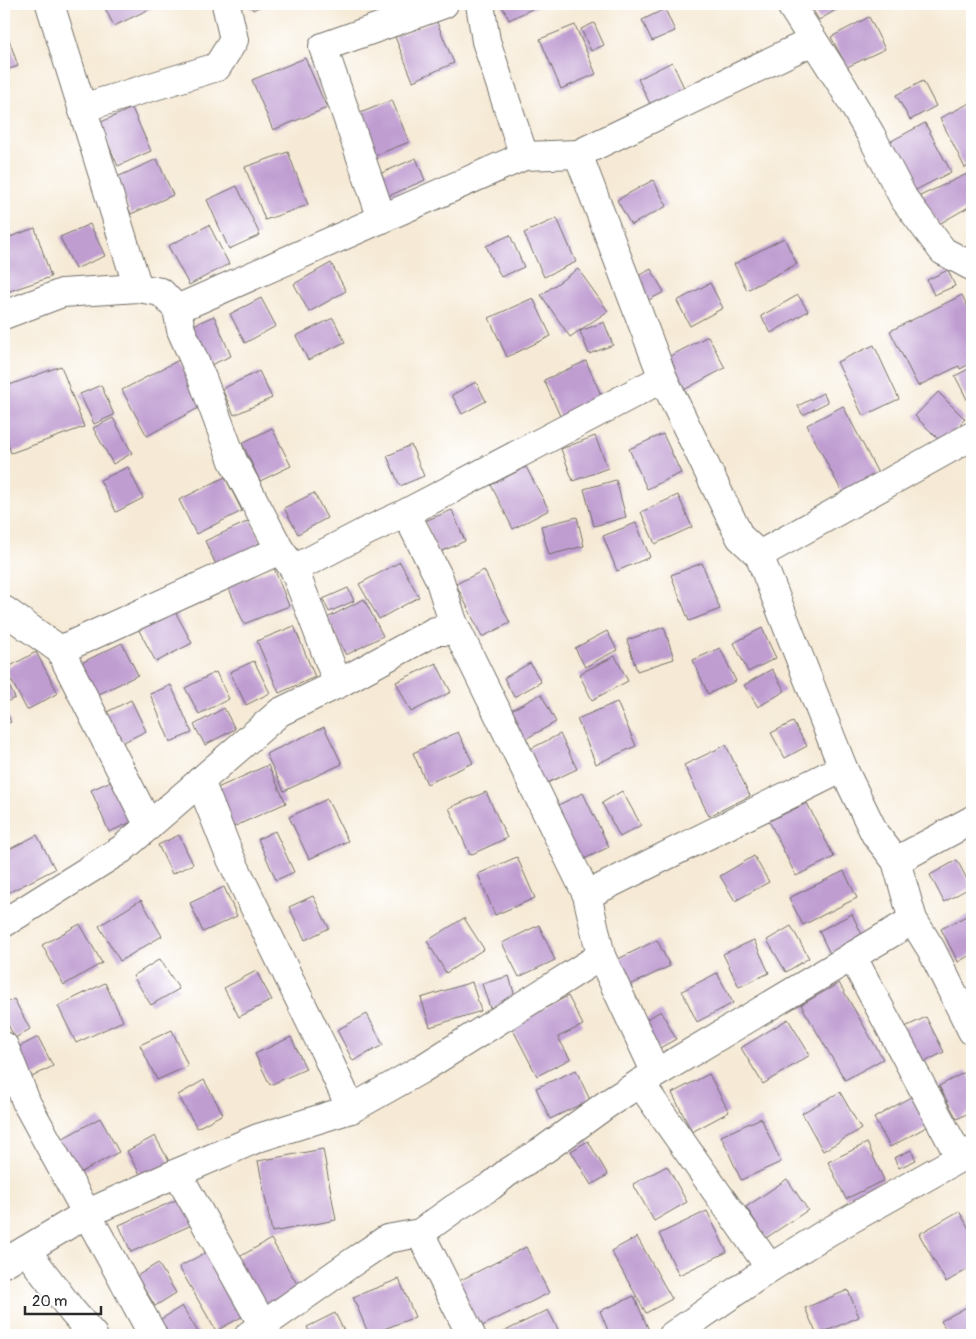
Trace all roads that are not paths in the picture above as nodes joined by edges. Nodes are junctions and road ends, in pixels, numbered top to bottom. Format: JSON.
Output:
{"nodes":[{"id":1,"x":50,"y":4,"type":"edge"},
{"id":2,"x":226,"y":4,"type":"edge"},
{"id":3,"x":444,"y":4,"type":"edge"},
{"id":4,"x":480,"y":4,"type":"edge"},
{"id":5,"x":790,"y":4,"type":"edge"},
{"id":6,"x":813,"y":41,"type":"junction"},
{"id":7,"x":82,"y":108,"type":"junction"},
{"id":8,"x":578,"y":154,"type":"junction"},
{"id":9,"x":524,"y":156,"type":"junction"},
{"id":10,"x":382,"y":219,"type":"junction"},
{"id":11,"x":972,"y":260,"type":"edge"},
{"id":12,"x":138,"y":288,"type":"junction"},
{"id":13,"x":177,"y":309,"type":"junction"},
{"id":14,"x":4,"y":315,"type":"edge"},
{"id":15,"x":663,"y":378,"type":"junction"},
{"id":16,"x":972,"y":436,"type":"edge"},
{"id":17,"x":406,"y":513,"type":"junction"},
{"id":18,"x":759,"y":555,"type":"junction"},
{"id":19,"x":287,"y":560,"type":"junction"},
{"id":20,"x":4,"y":610,"type":"edge"},
{"id":21,"x":452,"y":622,"type":"junction"},
{"id":22,"x":60,"y":650,"type":"junction"},
{"id":23,"x":338,"y":684,"type":"junction"},
{"id":24,"x":843,"y":768,"type":"junction"},
{"id":25,"x":200,"y":781,"type":"junction"},
{"id":26,"x":972,"y":820,"type":"edge"},
{"id":27,"x":149,"y":826,"type":"junction"},
{"id":28,"x":896,"y":861,"type":"junction"},
{"id":29,"x":587,"y":896,"type":"junction"},
{"id":30,"x":913,"y":920,"type":"junction"},
{"id":31,"x":4,"y":923,"type":"edge"},
{"id":32,"x":601,"y":956,"type":"junction"},
{"id":33,"x":852,"y":956,"type":"junction"},
{"id":34,"x":972,"y":1030,"type":"edge"},
{"id":35,"x":4,"y":1046,"type":"edge"},
{"id":36,"x":648,"y":1078,"type":"junction"},
{"id":37,"x":352,"y":1109,"type":"junction"},
{"id":38,"x":966,"y":1154,"type":"edge"},
{"id":39,"x":177,"y":1173,"type":"junction"},
{"id":40,"x":86,"y":1214,"type":"junction"},
{"id":41,"x":420,"y":1232,"type":"junction"},
{"id":42,"x":15,"y":1257,"type":"edge"},
{"id":43,"x":770,"y":1268,"type":"junction"},
{"id":44,"x":256,"y":1330,"type":"edge"},
{"id":45,"x":93,"y":1335,"type":"edge"},
{"id":46,"x":153,"y":1335,"type":"edge"},
{"id":47,"x":471,"y":1335,"type":"edge"},
{"id":48,"x":674,"y":1335,"type":"edge"}],
"edges":[{"from":1,"to":7,"type":"street"},
{"from":2,"to":7,"type":"street"},
{"from":3,"to":10,"type":"street"},
{"from":4,"to":9,"type":"street"},
{"from":5,"to":6,"type":"street"},
{"from":6,"to":8,"type":"street"},
{"from":6,"to":11,"type":"street"},
{"from":7,"to":12,"type":"street"},
{"from":8,"to":9,"type":"street"},
{"from":8,"to":15,"type":"street"},
{"from":9,"to":10,"type":"street"},
{"from":10,"to":13,"type":"street"},
{"from":12,"to":13,"type":"street"},
{"from":12,"to":14,"type":"street"},
{"from":13,"to":19,"type":"street"},
{"from":15,"to":17,"type":"street"},
{"from":15,"to":18,"type":"street"},
{"from":16,"to":18,"type":"street"},
{"from":17,"to":19,"type":"street"},
{"from":17,"to":21,"type":"street"},
{"from":18,"to":24,"type":"street"},
{"from":19,"to":22,"type":"street"},
{"from":19,"to":23,"type":"street"},
{"from":20,"to":22,"type":"street"},
{"from":21,"to":23,"type":"street"},
{"from":21,"to":29,"type":"street"},
{"from":22,"to":27,"type":"street"},
{"from":23,"to":25,"type":"street"},
{"from":24,"to":28,"type":"street"},
{"from":24,"to":29,"type":"street"},
{"from":25,"to":27,"type":"street"},
{"from":25,"to":37,"type":"street"},
{"from":26,"to":28,"type":"street"},
{"from":27,"to":31,"type":"street"},
{"from":28,"to":30,"type":"street"},
{"from":29,"to":32,"type":"street"},
{"from":30,"to":33,"type":"street"},
{"from":30,"to":34,"type":"street"},
{"from":32,"to":36,"type":"street"},
{"from":32,"to":37,"type":"street"},
{"from":33,"to":36,"type":"street"},
{"from":33,"to":38,"type":"street"},
{"from":35,"to":40,"type":"street"},
{"from":36,"to":41,"type":"street"},
{"from":36,"to":43,"type":"street"},
{"from":37,"to":39,"type":"street"},
{"from":38,"to":43,"type":"street"},
{"from":39,"to":40,"type":"street"},
{"from":39,"to":44,"type":"street"},
{"from":40,"to":42,"type":"street"},
{"from":40,"to":46,"type":"street"},
{"from":41,"to":44,"type":"street"},
{"from":41,"to":47,"type":"street"},
{"from":42,"to":45,"type":"street"},
{"from":43,"to":48,"type":"street"}]}
